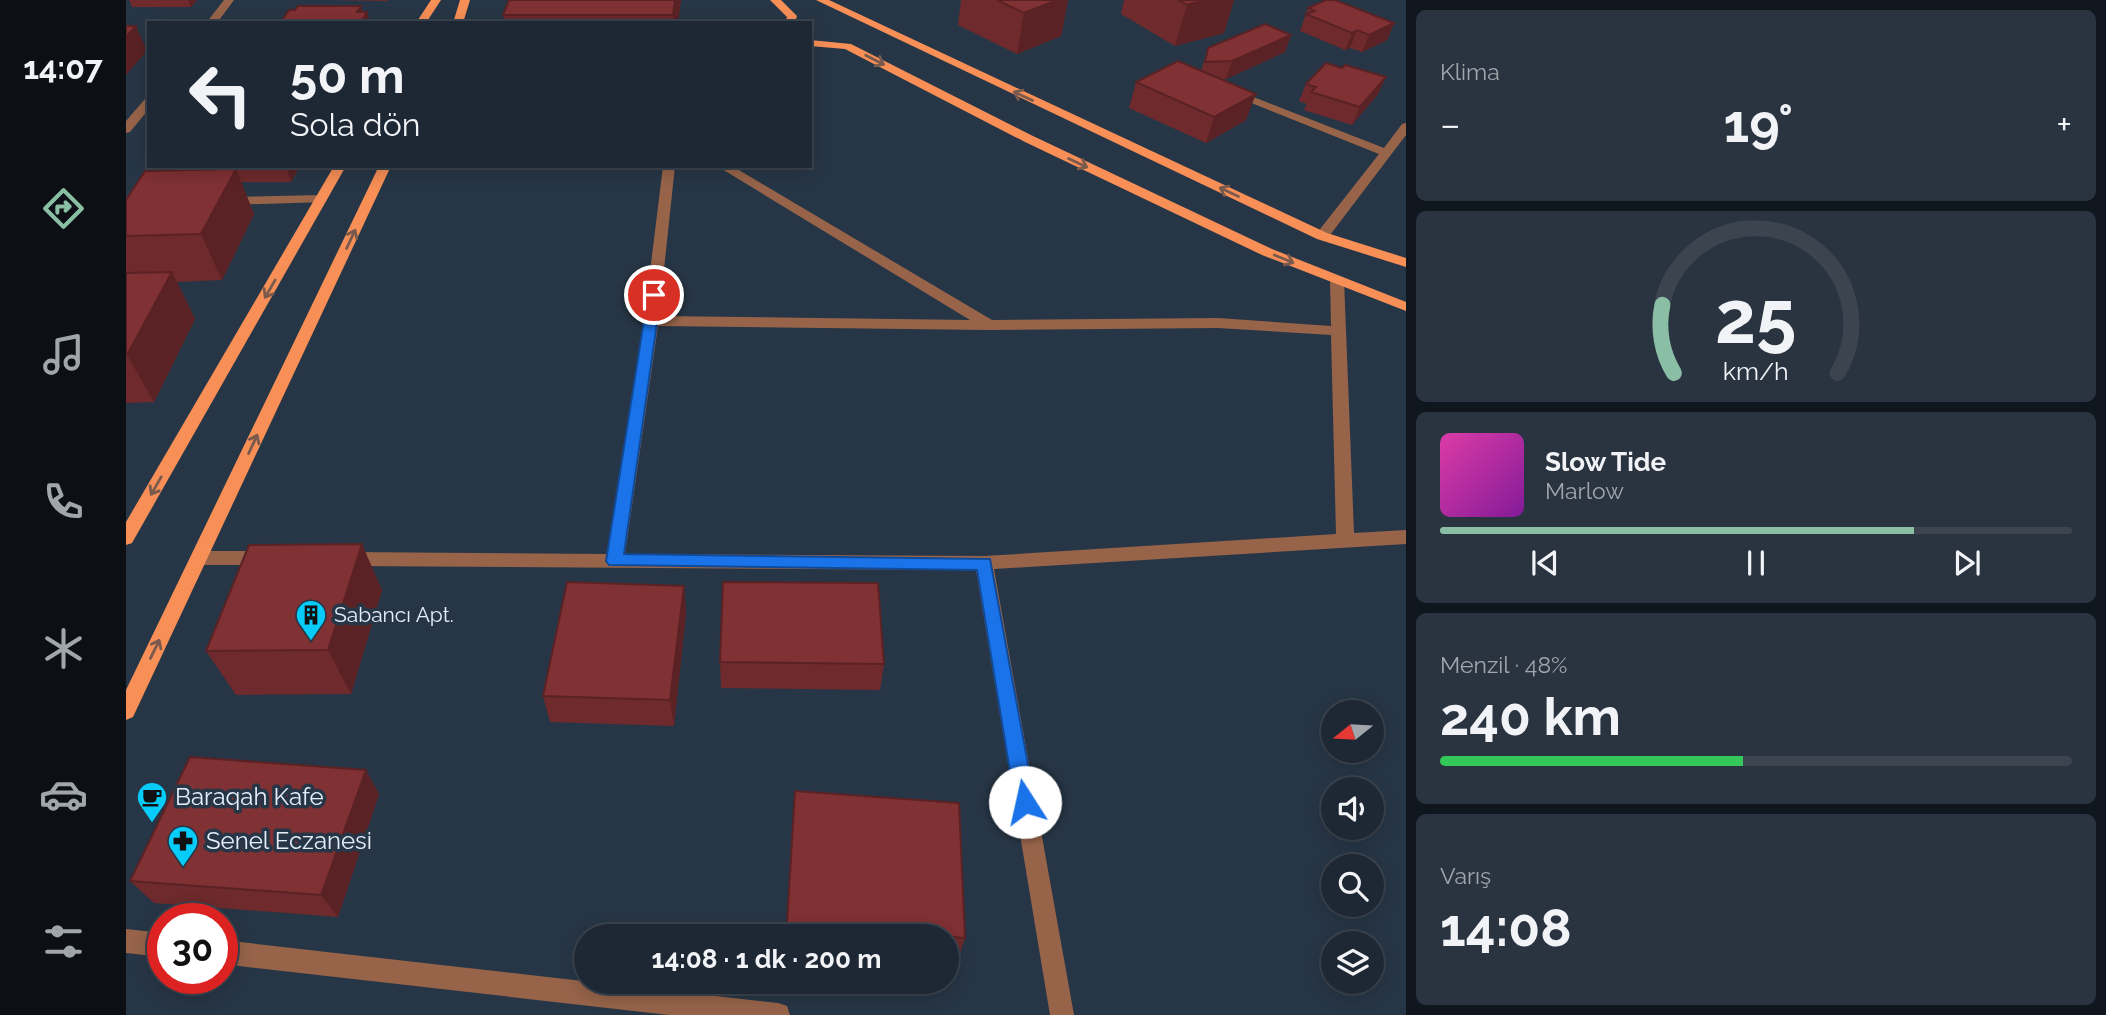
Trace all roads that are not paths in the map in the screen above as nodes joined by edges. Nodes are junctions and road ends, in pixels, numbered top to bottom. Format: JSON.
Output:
{"nodes":[{"id":1,"x":229,"y":0,"type":"edge"},
{"id":2,"x":436,"y":0,"type":"edge"},
{"id":3,"x":465,"y":0,"type":"edge"},
{"id":4,"x":775,"y":0,"type":"edge"},
{"id":5,"x":821,"y":0,"type":"edge"},
{"id":6,"x":213,"y":21,"type":"edge"},
{"id":7,"x":422,"y":21,"type":"edge"},
{"id":8,"x":459,"y":21,"type":"edge"},
{"id":9,"x":791,"y":21,"type":"edge"},
{"id":10,"x":812,"y":43,"type":"edge"},
{"id":11,"x":1226,"y":89,"type":"edge"},
{"id":12,"x":147,"y":103,"type":"edge"},
{"id":13,"x":1406,"y":127,"type":"edge"},
{"id":14,"x":126,"y":129,"type":"edge"},
{"id":15,"x":1386,"y":153,"type":"junction"},
{"id":16,"x":339,"y":168,"type":"edge"},
{"id":17,"x":384,"y":168,"type":"edge"},
{"id":18,"x":669,"y":168,"type":"edge"},
{"id":19,"x":726,"y":168,"type":"edge"},
{"id":20,"x":321,"y":199,"type":"junction"},
{"id":21,"x":210,"y":202,"type":"edge"},
{"id":22,"x":1322,"y":236,"type":"junction"},
{"id":23,"x":1406,"y":263,"type":"edge"},
{"id":24,"x":1337,"y":280,"type":"junction"},
{"id":25,"x":1406,"y":307,"type":"edge"},
{"id":26,"x":651,"y":321,"type":"junction"},
{"id":27,"x":989,"y":325,"type":"junction"},
{"id":28,"x":1337,"y":331,"type":"junction"},
{"id":29,"x":1406,"y":537,"type":"edge"},
{"id":30,"x":126,"y":538,"type":"edge"},
{"id":31,"x":1345,"y":541,"type":"junction"},
{"id":32,"x":199,"y":558,"type":"junction"},
{"id":33,"x":282,"y":558,"type":"edge"},
{"id":34,"x":324,"y":558,"type":"edge"},
{"id":35,"x":615,"y":561,"type":"junction"},
{"id":36,"x":984,"y":563,"type":"junction"},
{"id":37,"x":126,"y":711,"type":"edge"},
{"id":38,"x":126,"y":941,"type":"edge"},
{"id":39,"x":147,"y":943,"type":"edge"},
{"id":40,"x":238,"y":954,"type":"edge"},
{"id":41,"x":778,"y":1015,"type":"edge"},
{"id":42,"x":1062,"y":1015,"type":"edge"}],
"edges":[{"from":1,"to":6,"type":"street"},
{"from":2,"to":7,"type":"main road"},
{"from":3,"to":8,"type":"main road"},
{"from":4,"to":9,"type":"main road"},
{"from":22,"to":5,"type":"main road","one_way":true},
{"from":10,"to":24,"type":"main road","one_way":true},
{"from":11,"to":15,"type":"street"},
{"from":12,"to":14,"type":"street"},
{"from":13,"to":15,"type":"street"},
{"from":15,"to":22,"type":"street"},
{"from":16,"to":20,"type":"main road"},
{"from":32,"to":17,"type":"main road","one_way":true},
{"from":18,"to":26,"type":"street"},
{"from":19,"to":27,"type":"street"},
{"from":20,"to":21,"type":"street"},
{"from":20,"to":30,"type":"main road","one_way":true},
{"from":22,"to":23,"type":"main road"},
{"from":24,"to":25,"type":"main road"},
{"from":24,"to":28,"type":"street"},
{"from":26,"to":27,"type":"street"},
{"from":26,"to":35,"type":"street"},
{"from":27,"to":28,"type":"street"},
{"from":28,"to":31,"type":"street"},
{"from":29,"to":31,"type":"street"},
{"from":31,"to":36,"type":"street"},
{"from":32,"to":33,"type":"street"},
{"from":37,"to":32,"type":"main road","one_way":true},
{"from":34,"to":35,"type":"street"},
{"from":35,"to":36,"type":"street"},
{"from":36,"to":42,"type":"street"},
{"from":38,"to":39,"type":"street"},
{"from":40,"to":41,"type":"street"}]}
